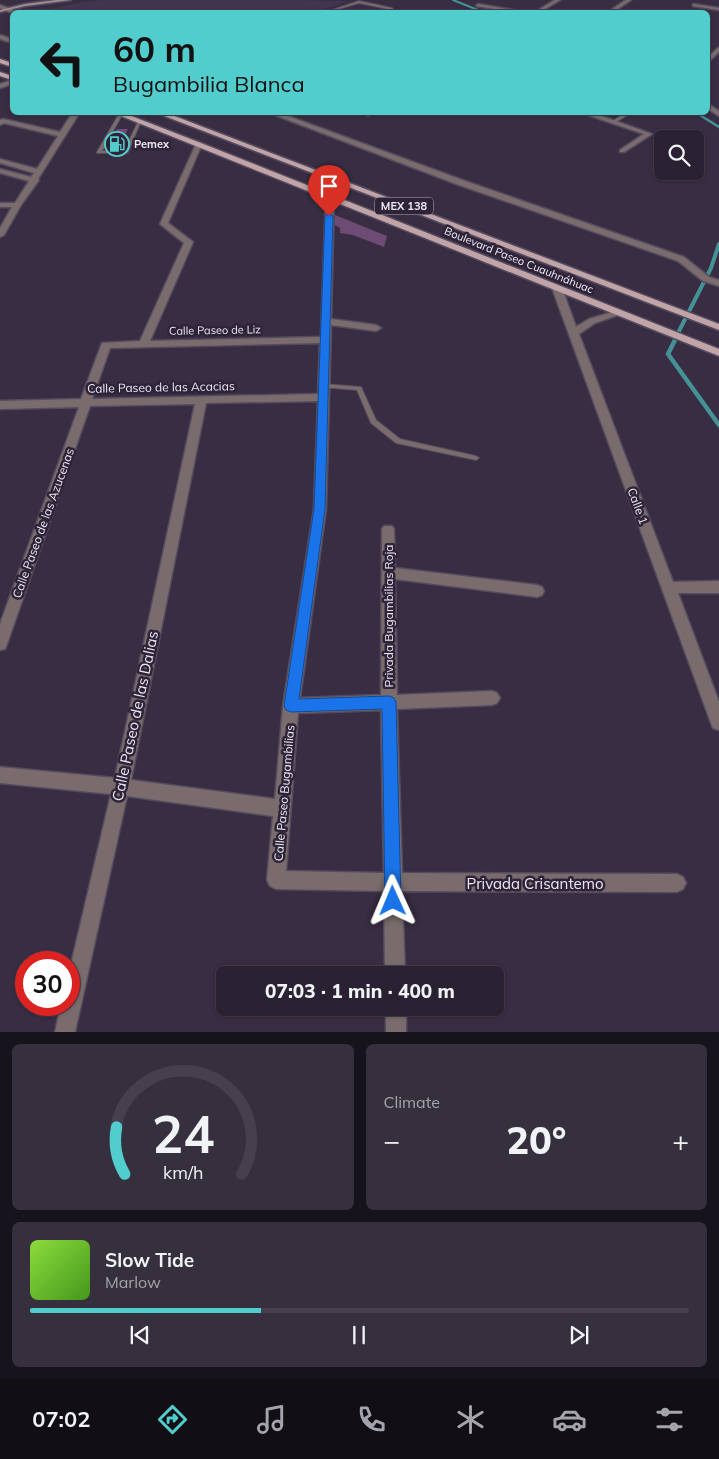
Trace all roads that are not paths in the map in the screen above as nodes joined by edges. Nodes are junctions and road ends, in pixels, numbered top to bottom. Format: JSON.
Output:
{"nodes":[{"id":1,"x":70,"y":0,"type":"edge"},
{"id":2,"x":487,"y":0,"type":"edge"},
{"id":3,"x":558,"y":0,"type":"edge"},
{"id":4,"x":629,"y":0,"type":"edge"},
{"id":5,"x":701,"y":0,"type":"edge"},
{"id":6,"x":26,"y":2,"type":"edge"},
{"id":7,"x":2,"y":9,"type":"edge"},
{"id":8,"x":333,"y":10,"type":"edge"},
{"id":9,"x":389,"y":10,"type":"edge"},
{"id":10,"x":510,"y":10,"type":"edge"},
{"id":11,"x":540,"y":10,"type":"edge"},
{"id":12,"x":613,"y":10,"type":"edge"},
{"id":13,"x":719,"y":10,"type":"edge"},
{"id":14,"x":75,"y":115,"type":"edge"},
{"id":15,"x":117,"y":115,"type":"edge"},
{"id":16,"x":120,"y":115,"type":"edge"},
{"id":17,"x":166,"y":115,"type":"edge"},
{"id":18,"x":278,"y":115,"type":"edge"},
{"id":19,"x":591,"y":115,"type":"edge"},
{"id":20,"x":626,"y":115,"type":"edge"},
{"id":21,"x":140,"y":122,"type":"junction"},
{"id":22,"x":613,"y":122,"type":"junction"},
{"id":23,"x":0,"y":123,"type":"edge"},
{"id":24,"x":63,"y":135,"type":"junction"},
{"id":25,"x":199,"y":144,"type":"junction"},
{"id":26,"x":622,"y":151,"type":"dead end"},
{"id":27,"x":0,"y":161,"type":"edge"},
{"id":28,"x":0,"y":171,"type":"edge"},
{"id":29,"x":37,"y":176,"type":"junction"},
{"id":30,"x":330,"y":198,"type":"junction"},
{"id":31,"x":17,"y":204,"type":"junction"},
{"id":32,"x":0,"y":205,"type":"edge"},
{"id":33,"x":0,"y":235,"type":"edge"},
{"id":34,"x":719,"y":283,"type":"edge"},
{"id":35,"x":557,"y":288,"type":"junction"},
{"id":36,"x":619,"y":313,"type":"junction"},
{"id":37,"x":367,"y":316,"type":"dead end"},
{"id":38,"x":326,"y":321,"type":"junction"},
{"id":39,"x":719,"y":328,"type":"edge"},
{"id":40,"x":574,"y":333,"type":"junction"},
{"id":41,"x":325,"y":340,"type":"junction"},
{"id":42,"x":144,"y":344,"type":"junction"},
{"id":43,"x":106,"y":345,"type":"joint"},
{"id":44,"x":719,"y":354,"type":"edge"},
{"id":45,"x":323,"y":391,"type":"junction"},
{"id":46,"x":201,"y":400,"type":"junction"},
{"id":47,"x":87,"y":403,"type":"junction"},
{"id":48,"x":0,"y":405,"type":"edge"},
{"id":49,"x":476,"y":458,"type":"dead end"},
{"id":50,"x":388,"y":528,"type":"dead end"},
{"id":51,"x":388,"y":573,"type":"junction"},
{"id":52,"x":719,"y":587,"type":"edge"},
{"id":53,"x":669,"y":588,"type":"junction"},
{"id":54,"x":538,"y":591,"type":"dead end"},
{"id":55,"x":0,"y":644,"type":"edge"},
{"id":56,"x":492,"y":698,"type":"dead end"},
{"id":57,"x":389,"y":702,"type":"junction"},
{"id":58,"x":291,"y":706,"type":"junction"},
{"id":59,"x":719,"y":723,"type":"edge"},
{"id":60,"x":0,"y":775,"type":"edge"},
{"id":61,"x":121,"y":787,"type":"junction"},
{"id":62,"x":283,"y":809,"type":"junction"},
{"id":63,"x":276,"y":880,"type":"joint"},
{"id":64,"x":392,"y":882,"type":"junction"},
{"id":65,"x":677,"y":883,"type":"dead end"},
{"id":66,"x":395,"y":966,"type":"edge"},
{"id":67,"x":396,"y":1016,"type":"edge"},
{"id":68,"x":65,"y":1032,"type":"edge"},
{"id":69,"x":396,"y":1032,"type":"edge"}],
"edges":[{"from":1,"to":6,"type":"street"},
{"from":2,"to":10,"type":"street"},
{"from":3,"to":11,"type":"street"},
{"from":4,"to":12,"type":"street"},
{"from":5,"to":13,"type":"street"},
{"from":6,"to":7,"type":"street"},
{"from":8,"to":9,"type":"lane"},
{"from":14,"to":24,"type":"street"},
{"from":15,"to":21,"type":"lane"},
{"from":16,"to":21,"type":"main road","name":"Boulevard Paseo Cuauhnáhuac","number":"MEX 138"},
{"from":17,"to":39,"type":"main road","name":"Boulevard Paseo Cuauhnáhuac","number":"MEX 138"},
{"from":18,"to":34,"type":"street"},
{"from":19,"to":22,"type":"street"},
{"from":20,"to":22,"type":"lane"},
{"from":21,"to":25,"type":"main road","name":"Boulevard Paseo Cuauhnáhuac","number":"MEX 138"},
{"from":22,"to":26,"type":"street"},
{"from":23,"to":24,"type":"street"},
{"from":24,"to":29,"type":"street"},
{"from":25,"to":30,"type":"main road","name":"Boulevard Paseo Cuauhnáhuac","number":"MEX 138"},
{"from":25,"to":42,"type":"street"},
{"from":27,"to":29,"type":"street"},
{"from":28,"to":29,"type":"street"},
{"from":29,"to":31,"type":"street"},
{"from":30,"to":35,"type":"main road","name":"Boulevard Paseo Cuauhnáhuac","number":"MEX 138"},
{"from":30,"to":38,"type":"street","name":"Calle Paseo Bugambilias"},
{"from":31,"to":32,"type":"street"},
{"from":31,"to":33,"type":"street"},
{"from":35,"to":36,"type":"main road","name":"Boulevard Paseo Cuauhnáhuac","number":"MEX 138"},
{"from":35,"to":40,"type":"street","name":"Calle 1"},
{"from":36,"to":40,"type":"street"},
{"from":36,"to":44,"type":"main road","name":"Boulevard Paseo Cuauhnáhuac","number":"MEX 138"},
{"from":37,"to":38,"type":"street"},
{"from":38,"to":41,"type":"street","name":"Calle Paseo Bugambilias"},
{"from":40,"to":53,"type":"street","name":"Calle 1"},
{"from":41,"to":42,"type":"street","name":"Calle Paseo de Liz"},
{"from":41,"to":45,"type":"street","name":"Calle Paseo Bugambilias"},
{"from":42,"to":43,"type":"street","name":"Calle Paseo de Liz"},
{"from":43,"to":47,"type":"street","name":"Calle Paseo de las Azucenas"},
{"from":45,"to":46,"type":"street","name":"Calle Paseo de las Acacias"},
{"from":45,"to":49,"type":"lane"},
{"from":45,"to":58,"type":"street","name":"Calle Paseo Bugambilias"},
{"from":46,"to":47,"type":"street","name":"Calle Paseo de las Acacias"},
{"from":46,"to":61,"type":"street","name":"Calle Paseo de las Dalias"},
{"from":47,"to":48,"type":"street","name":"Calle Paseo de las Acacias"},
{"from":47,"to":55,"type":"street","name":"Calle Paseo de las Azucenas"},
{"from":50,"to":51,"type":"street","name":"Privada Bugambilias Roja"},
{"from":51,"to":54,"type":"street"},
{"from":51,"to":57,"type":"street","name":"Privada Bugambilias Roja"},
{"from":52,"to":53,"type":"street"},
{"from":53,"to":59,"type":"street","name":"Calle 1"},
{"from":56,"to":57,"type":"street"},
{"from":57,"to":58,"type":"street"},
{"from":57,"to":64,"type":"street","name":"Privada Bugambilias Roja"},
{"from":58,"to":62,"type":"street","name":"Calle Paseo Bugambilias"},
{"from":60,"to":61,"type":"street"},
{"from":61,"to":62,"type":"street"},
{"from":61,"to":68,"type":"street","name":"Calle Paseo de las Dalias"},
{"from":62,"to":63,"type":"street","name":"Calle Paseo Bugambilias"},
{"from":63,"to":64,"type":"street","name":"Privada Crisantemo"},
{"from":64,"to":65,"type":"street","name":"Privada Crisantemo"},
{"from":64,"to":66,"type":"street","name":"Privada Bugambilias Roja"},
{"from":67,"to":69,"type":"street"}]}
